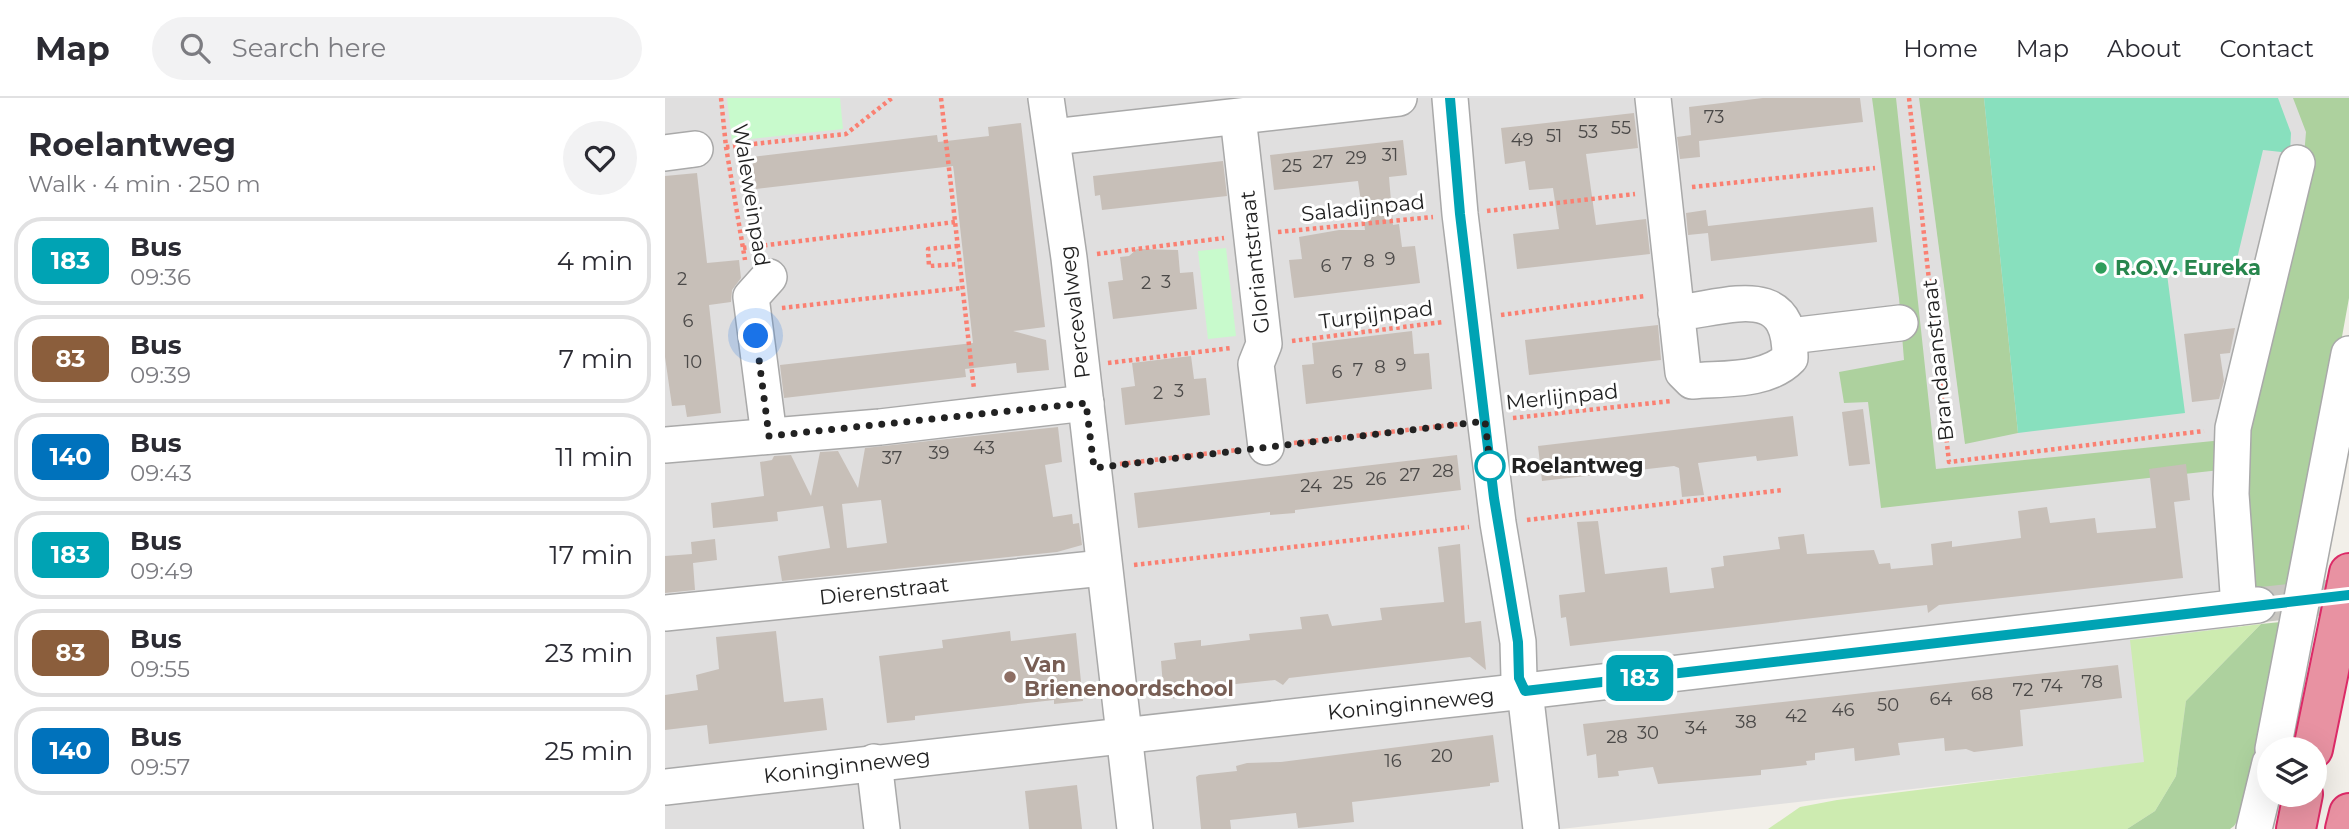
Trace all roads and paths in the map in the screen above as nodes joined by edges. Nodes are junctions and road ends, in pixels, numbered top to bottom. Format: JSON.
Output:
{"nodes":[{"id":1,"x":721,"y":98,"type":"edge"},
{"id":2,"x":892,"y":98,"type":"edge"},
{"id":3,"x":941,"y":98,"type":"edge"},
{"id":4,"x":1046,"y":98,"type":"edge"},
{"id":5,"x":1399,"y":98,"type":"edge"},
{"id":6,"x":1450,"y":98,"type":"edge"},
{"id":7,"x":1653,"y":98,"type":"edge"},
{"id":8,"x":1909,"y":98,"type":"edge"},
{"id":9,"x":1238,"y":117,"type":"junction"},
{"id":10,"x":1053,"y":137,"type":"junction"},
{"id":11,"x":695,"y":150,"type":"edge"},
{"id":12,"x":2297,"y":163,"type":"dead end"},
{"id":13,"x":1875,"y":168,"type":"dead end"},
{"id":14,"x":1662,"y":191,"type":"junction"},
{"id":15,"x":1460,"y":214,"type":"junction"},
{"id":16,"x":955,"y":222,"type":"junction"},
{"id":17,"x":1254,"y":234,"type":"junction"},
{"id":18,"x":958,"y":246,"type":"junction"},
{"id":19,"x":743,"y":248,"type":"junction"},
{"id":20,"x":1069,"y":258,"type":"junction"},
{"id":21,"x":960,"y":264,"type":"junction"},
{"id":22,"x":962,"y":288,"type":"junction"},
{"id":23,"x":758,"y":295,"type":"junction"},
{"id":24,"x":1675,"y":303,"type":"junction"},
{"id":25,"x":1472,"y":318,"type":"junction"},
{"id":26,"x":1900,"y":323,"type":"dead end"},
{"id":27,"x":1790,"y":336,"type":"junction"},
{"id":28,"x":1264,"y":344,"type":"junction"},
{"id":29,"x":2349,"y":354,"type":"edge"},
{"id":30,"x":1082,"y":367,"type":"junction"},
{"id":31,"x":1692,"y":381,"type":"junction"},
{"id":32,"x":1086,"y":403,"type":"junction"},
{"id":33,"x":977,"y":416,"type":"junction"},
{"id":34,"x":1485,"y":421,"type":"junction"},
{"id":35,"x":2233,"y":428,"type":"junction"},
{"id":36,"x":769,"y":436,"type":"junction"},
{"id":37,"x":665,"y":445,"type":"edge"},
{"id":38,"x":1266,"y":446,"type":"junction"},
{"id":39,"x":1094,"y":468,"type":"junction"},
{"id":40,"x":1783,"y":490,"type":"dead end"},
{"id":41,"x":1498,"y":523,"type":"junction"},
{"id":42,"x":1103,"y":568,"type":"junction"},
{"id":43,"x":2349,"y":573,"type":"edge"},
{"id":44,"x":665,"y":613,"type":"edge"},
{"id":45,"x":1525,"y":691,"type":"junction"},
{"id":46,"x":1124,"y":735,"type":"junction"},
{"id":47,"x":2275,"y":737,"type":"edge"},
{"id":48,"x":2315,"y":737,"type":"edge"},
{"id":49,"x":874,"y":762,"type":"junction"},
{"id":50,"x":665,"y":787,"type":"edge"},
{"id":51,"x":2259,"y":807,"type":"edge"},
{"id":52,"x":2300,"y":807,"type":"edge"},
{"id":53,"x":2349,"y":813,"type":"edge"},
{"id":54,"x":882,"y":829,"type":"edge"},
{"id":55,"x":1135,"y":829,"type":"edge"},
{"id":56,"x":1542,"y":829,"type":"edge"},
{"id":57,"x":2254,"y":829,"type":"edge"},
{"id":58,"x":2296,"y":829,"type":"edge"},
{"id":59,"x":2345,"y":829,"type":"edge"}],
"edges":[{"from":1,"to":11,"type":"path","name":"Waleweinpad"},
{"from":2,"to":11,"type":"path"},
{"from":3,"to":16,"type":"path"},
{"from":4,"to":10,"type":"street","name":"Percevalweg"},
{"from":5,"to":9,"type":"street"},
{"from":6,"to":15,"type":"street"},
{"from":7,"to":14,"type":"street"},
{"from":8,"to":35,"type":"path","name":"Brandaanstraat"},
{"from":9,"to":10,"type":"street"},
{"from":9,"to":17,"type":"street","name":"Gloriantstraat"},
{"from":10,"to":20,"type":"street","name":"Percevalweg"},
{"from":11,"to":19,"type":"path","name":"Waleweinpad"},
{"from":12,"to":35,"type":"street","name":"Koninginneweg"},
{"from":13,"to":14,"type":"path","name":"Saladijnpad"},
{"from":14,"to":15,"type":"path","name":"Saladijnpad"},
{"from":14,"to":24,"type":"street"},
{"from":15,"to":17,"type":"path","name":"Saladijnpad"},
{"from":15,"to":25,"type":"street"},
{"from":16,"to":18,"type":"path"},
{"from":16,"to":19,"type":"path"},
{"from":17,"to":20,"type":"path","name":"Saladijnpad"},
{"from":17,"to":28,"type":"street","name":"Gloriantstraat"},
{"from":18,"to":21,"type":"path"},
{"from":18,"to":21,"type":"path"},
{"from":19,"to":23,"type":"path","name":"Waleweinpad"},
{"from":20,"to":30,"type":"street","name":"Percevalweg"},
{"from":21,"to":22,"type":"path"},
{"from":22,"to":23,"type":"path"},
{"from":22,"to":33,"type":"path"},
{"from":23,"to":36,"type":"street"},
{"from":24,"to":25,"type":"path","name":"Turpijnpad"},
{"from":24,"to":27,"type":"street"},
{"from":24,"to":31,"type":"street"},
{"from":25,"to":28,"type":"path","name":"Turpijnpad"},
{"from":25,"to":34,"type":"street"},
{"from":26,"to":27,"type":"street"},
{"from":27,"to":31,"type":"street"},
{"from":28,"to":30,"type":"path","name":"Turpijnpad"},
{"from":28,"to":38,"type":"street","name":"Gloriantstraat"},
{"from":29,"to":47,"type":"street"},
{"from":30,"to":32,"type":"street","name":"Percevalweg"},
{"from":31,"to":34,"type":"path","name":"Merlijnpad"},
{"from":32,"to":33,"type":"street"},
{"from":32,"to":39,"type":"street","name":"Percevalweg"},
{"from":33,"to":36,"type":"street"},
{"from":34,"to":38,"type":"path","name":"Merlijnpad"},
{"from":34,"to":41,"type":"street"},
{"from":35,"to":45,"type":"street","name":"Koninginneweg"},
{"from":36,"to":37,"type":"street"},
{"from":38,"to":39,"type":"path","name":"Merlijnpad"},
{"from":39,"to":42,"type":"street","name":"Percevalweg"},
{"from":40,"to":41,"type":"path"},
{"from":41,"to":42,"type":"path"},
{"from":41,"to":45,"type":"street"},
{"from":42,"to":44,"type":"street","name":"Dierenstraat"},
{"from":42,"to":46,"type":"street","name":"Percevalweg"},
{"from":43,"to":48,"type":"highway"},
{"from":45,"to":46,"type":"street","name":"Koninginneweg"},
{"from":45,"to":56,"type":"street"},
{"from":46,"to":49,"type":"street","name":"Koninginneweg"},
{"from":46,"to":55,"type":"street","name":"Percevalweg"},
{"from":49,"to":50,"type":"street","name":"Koninginneweg"},
{"from":49,"to":54,"type":"street"},
{"from":51,"to":57,"type":"street"},
{"from":52,"to":58,"type":"highway"},
{"from":53,"to":59,"type":"highway"}]}
